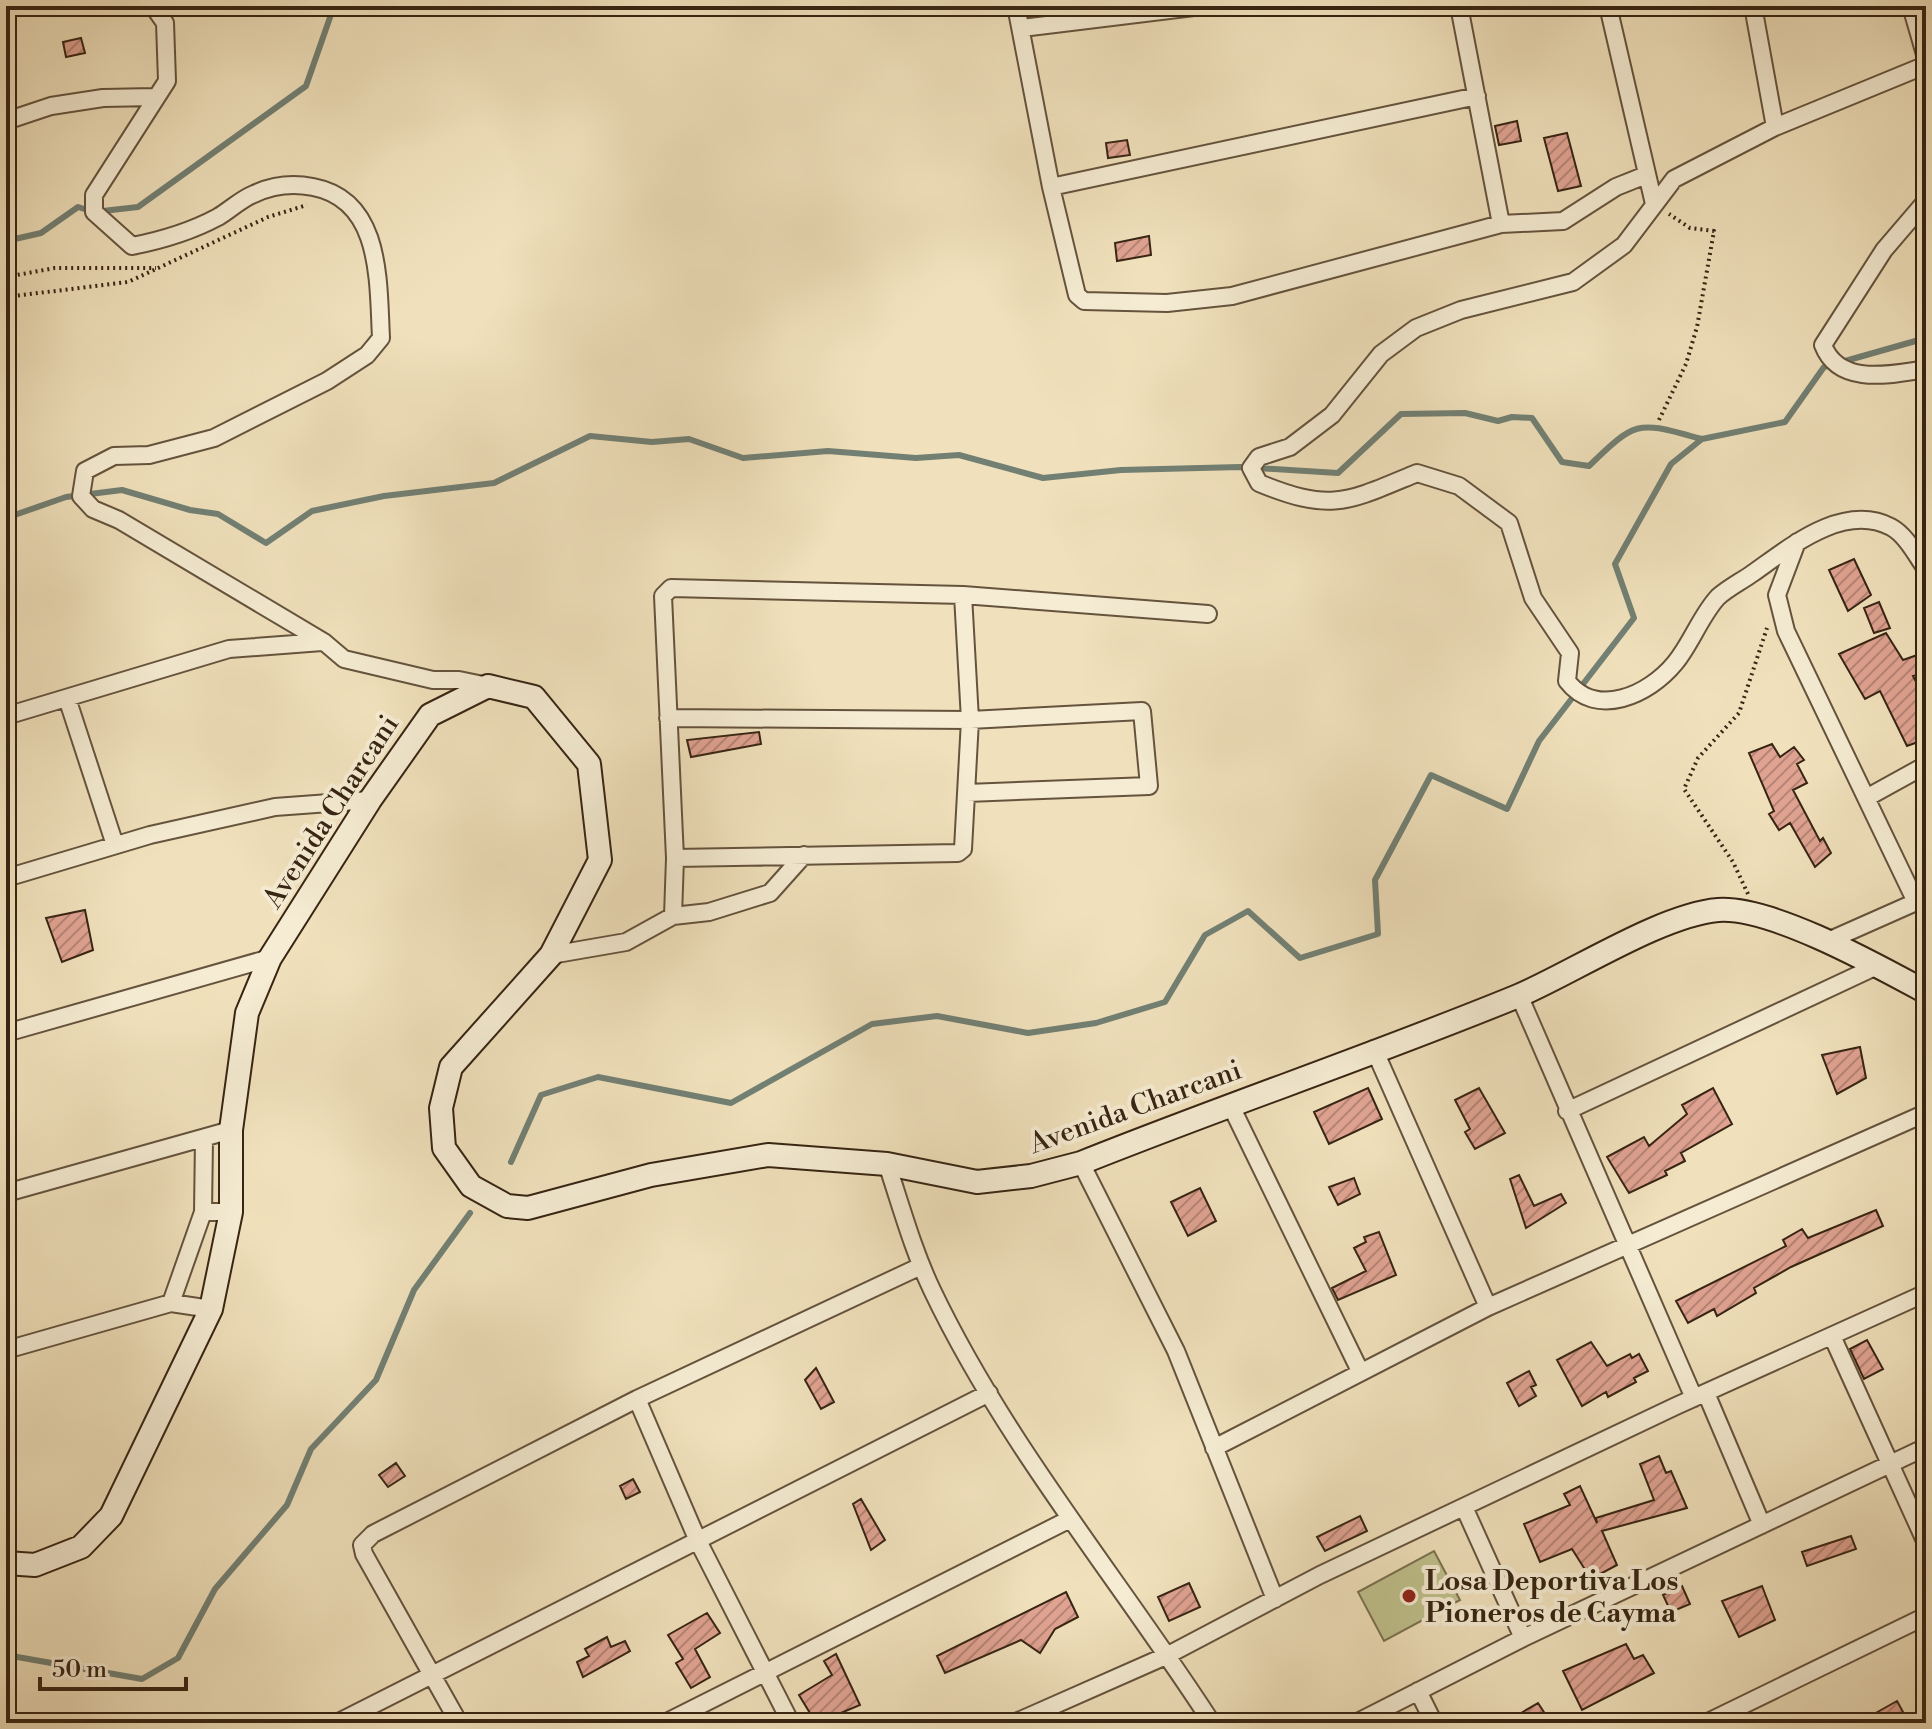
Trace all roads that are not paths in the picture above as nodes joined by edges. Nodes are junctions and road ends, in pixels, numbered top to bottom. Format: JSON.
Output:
{"nodes":[{"id":1,"x":153,"y":6,"type":"edge"},
{"id":2,"x":1016,"y":6,"type":"edge"},
{"id":3,"x":1202,"y":6,"type":"edge"},
{"id":4,"x":1459,"y":6,"type":"edge"},
{"id":5,"x":1608,"y":6,"type":"edge"},
{"id":6,"x":1753,"y":6,"type":"edge"},
{"id":7,"x":1911,"y":6,"type":"edge"},
{"id":8,"x":1022,"y":28,"type":"junction"},
{"id":9,"x":1926,"y":58,"type":"edge"},
{"id":10,"x":1926,"y":65,"type":"edge"},
{"id":11,"x":1477,"y":96,"type":"junction"},
{"id":12,"x":154,"y":97,"type":"junction"},
{"id":13,"x":6,"y":121,"type":"edge"},
{"id":14,"x":1775,"y":127,"type":"junction"},
{"id":15,"x":1646,"y":175,"type":"junction"},
{"id":16,"x":1051,"y":187,"type":"junction"},
{"id":17,"x":1926,"y":201,"type":"edge"},
{"id":18,"x":1654,"y":204,"type":"junction"},
{"id":19,"x":1501,"y":224,"type":"junction"},
{"id":20,"x":1926,"y":369,"type":"edge"},
{"id":21,"x":1798,"y":542,"type":"junction"},
{"id":22,"x":1926,"y":569,"type":"edge"},
{"id":23,"x":963,"y":595,"type":"junction"},
{"id":24,"x":1208,"y":614,"type":"dead end"},
{"id":25,"x":324,"y":642,"type":"junction"},
{"id":26,"x":488,"y":686,"type":"junction"},
{"id":27,"x":67,"y":698,"type":"junction"},
{"id":28,"x":6,"y":716,"type":"edge"},
{"id":29,"x":668,"y":718,"type":"junction"},
{"id":30,"x":970,"y":720,"type":"junction"},
{"id":31,"x":1926,"y":765,"type":"edge"},
{"id":32,"x":967,"y":793,"type":"junction"},
{"id":33,"x":1868,"y":797,"type":"junction"},
{"id":34,"x":370,"y":800,"type":"junction"},
{"id":35,"x":115,"y":845,"type":"junction"},
{"id":36,"x":804,"y":855,"type":"junction"},
{"id":37,"x":675,"y":858,"type":"junction"},
{"id":38,"x":6,"y":878,"type":"edge"},
{"id":39,"x":673,"y":916,"type":"junction"},
{"id":40,"x":1828,"y":941,"type":"junction"},
{"id":41,"x":551,"y":955,"type":"junction"},
{"id":42,"x":270,"y":958,"type":"junction"},
{"id":43,"x":1877,"y":966,"type":"junction"},
{"id":44,"x":1926,"y":992,"type":"edge"},
{"id":45,"x":1519,"y":995,"type":"junction"},
{"id":46,"x":6,"y":1033,"type":"edge"},
{"id":47,"x":1374,"y":1049,"type":"junction"},
{"id":48,"x":1230,"y":1104,"type":"junction"},
{"id":49,"x":1567,"y":1111,"type":"junction"},
{"id":50,"x":1926,"y":1113,"type":"edge"},
{"id":51,"x":231,"y":1130,"type":"junction"},
{"id":52,"x":204,"y":1139,"type":"junction"},
{"id":53,"x":1081,"y":1163,"type":"junction"},
{"id":54,"x":887,"y":1164,"type":"junction"},
{"id":55,"x":6,"y":1193,"type":"edge"},
{"id":56,"x":203,"y":1212,"type":"junction"},
{"id":57,"x":231,"y":1212,"type":"junction"},
{"id":58,"x":1627,"y":1243,"type":"junction"},
{"id":59,"x":921,"y":1266,"type":"junction"},
{"id":60,"x":1926,"y":1293,"type":"edge"},
{"id":61,"x":171,"y":1303,"type":"junction"},
{"id":62,"x":1488,"y":1307,"type":"junction"},
{"id":63,"x":211,"y":1309,"type":"junction"},
{"id":64,"x":1832,"y":1336,"type":"junction"},
{"id":65,"x":6,"y":1350,"type":"edge"},
{"id":66,"x":1360,"y":1371,"type":"junction"},
{"id":67,"x":989,"y":1393,"type":"junction"},
{"id":68,"x":1700,"y":1396,"type":"junction"},
{"id":69,"x":637,"y":1399,"type":"junction"},
{"id":70,"x":1926,"y":1447,"type":"edge"},
{"id":71,"x":1214,"y":1448,"type":"junction"},
{"id":72,"x":1890,"y":1464,"type":"junction"},
{"id":73,"x":1464,"y":1507,"type":"junction"},
{"id":74,"x":1070,"y":1519,"type":"junction"},
{"id":75,"x":1762,"y":1525,"type":"junction"},
{"id":76,"x":698,"y":1541,"type":"junction"},
{"id":77,"x":1926,"y":1543,"type":"edge"},
{"id":78,"x":6,"y":1563,"type":"edge"},
{"id":79,"x":1275,"y":1599,"type":"junction"},
{"id":80,"x":1926,"y":1616,"type":"edge"},
{"id":81,"x":1523,"y":1638,"type":"junction"},
{"id":82,"x":1168,"y":1655,"type":"junction"},
{"id":83,"x":433,"y":1674,"type":"junction"},
{"id":84,"x":765,"y":1674,"type":"junction"},
{"id":85,"x":1418,"y":1691,"type":"junction"},
{"id":86,"x":337,"y":1723,"type":"edge"},
{"id":87,"x":459,"y":1723,"type":"edge"},
{"id":88,"x":665,"y":1723,"type":"edge"},
{"id":89,"x":791,"y":1723,"type":"edge"},
{"id":90,"x":1014,"y":1723,"type":"edge"},
{"id":91,"x":1212,"y":1723,"type":"edge"},
{"id":92,"x":1356,"y":1723,"type":"edge"},
{"id":93,"x":1434,"y":1723,"type":"edge"},
{"id":94,"x":1706,"y":1723,"type":"edge"}],
"edges":[{"from":1,"to":12,"type":"street"},
{"from":2,"to":8,"type":"street"},
{"from":3,"to":8,"type":"street"},
{"from":4,"to":11,"type":"street"},
{"from":5,"to":15,"type":"street"},
{"from":6,"to":14,"type":"street"},
{"from":7,"to":9,"type":"street"},
{"from":8,"to":16,"type":"street"},
{"from":10,"to":14,"type":"street"},
{"from":11,"to":16,"type":"street"},
{"from":11,"to":19,"type":"street"},
{"from":12,"to":13,"type":"street"},
{"from":12,"to":25,"type":"street"},
{"from":14,"to":18,"type":"street"},
{"from":15,"to":18,"type":"street"},
{"from":15,"to":19,"type":"street"},
{"from":16,"to":19,"type":"street"},
{"from":17,"to":20,"type":"street"},
{"from":18,"to":21,"type":"street"},
{"from":21,"to":22,"type":"street"},
{"from":21,"to":33,"type":"street"},
{"from":23,"to":24,"type":"street"},
{"from":23,"to":29,"type":"street"},
{"from":23,"to":30,"type":"street"},
{"from":25,"to":26,"type":"street"},
{"from":25,"to":27,"type":"street"},
{"from":26,"to":34,"type":"main road","name":"Avenida Charcani"},
{"from":26,"to":41,"type":"main road","name":"Avenida Charcani"},
{"from":27,"to":28,"type":"street"},
{"from":27,"to":35,"type":"street"},
{"from":29,"to":30,"type":"street"},
{"from":29,"to":37,"type":"street"},
{"from":30,"to":32,"type":"street"},
{"from":30,"to":32,"type":"street"},
{"from":31,"to":33,"type":"street"},
{"from":32,"to":36,"type":"street"},
{"from":33,"to":40,"type":"street"},
{"from":34,"to":35,"type":"street"},
{"from":34,"to":42,"type":"main road","name":"Avenida Charcani"},
{"from":35,"to":38,"type":"street"},
{"from":36,"to":37,"type":"street"},
{"from":36,"to":39,"type":"street"},
{"from":37,"to":39,"type":"street"},
{"from":39,"to":41,"type":"street"},
{"from":40,"to":43,"type":"main road","name":"Avenida Charcani"},
{"from":40,"to":45,"type":"main road","name":"Avenida Charcani"},
{"from":41,"to":54,"type":"main road","name":"Avenida Charcani"},
{"from":42,"to":46,"type":"street"},
{"from":42,"to":51,"type":"main road","name":"Avenida Charcani"},
{"from":43,"to":44,"type":"main road","name":"Avenida Charcani"},
{"from":43,"to":49,"type":"street"},
{"from":45,"to":47,"type":"main road","name":"Avenida Charcani"},
{"from":45,"to":49,"type":"street"},
{"from":47,"to":48,"type":"main road","name":"Avenida Charcani"},
{"from":47,"to":62,"type":"street"},
{"from":48,"to":53,"type":"main road","name":"Avenida Charcani"},
{"from":48,"to":66,"type":"street"},
{"from":49,"to":58,"type":"street"},
{"from":50,"to":58,"type":"street"},
{"from":51,"to":52,"type":"street"},
{"from":51,"to":57,"type":"main road","name":"Avenida Charcani"},
{"from":52,"to":55,"type":"street"},
{"from":52,"to":56,"type":"street"},
{"from":53,"to":54,"type":"main road","name":"Avenida Charcani"},
{"from":53,"to":71,"type":"street"},
{"from":54,"to":59,"type":"street"},
{"from":56,"to":57,"type":"street"},
{"from":56,"to":61,"type":"street"},
{"from":57,"to":63,"type":"main road","name":"Avenida Charcani"},
{"from":58,"to":62,"type":"street"},
{"from":58,"to":68,"type":"street"},
{"from":59,"to":67,"type":"street"},
{"from":59,"to":69,"type":"street"},
{"from":60,"to":64,"type":"street"},
{"from":61,"to":63,"type":"street"},
{"from":61,"to":65,"type":"street"},
{"from":62,"to":66,"type":"street"},
{"from":63,"to":78,"type":"main road","name":"Avenida Charcani"},
{"from":64,"to":68,"type":"street"},
{"from":64,"to":72,"type":"street"},
{"from":66,"to":71,"type":"street"},
{"from":67,"to":74,"type":"street"},
{"from":67,"to":76,"type":"street"},
{"from":68,"to":73,"type":"street"},
{"from":68,"to":75,"type":"street"},
{"from":69,"to":76,"type":"street"},
{"from":69,"to":83,"type":"street"},
{"from":70,"to":72,"type":"street"},
{"from":71,"to":79,"type":"street"},
{"from":72,"to":75,"type":"street"},
{"from":72,"to":77,"type":"street"},
{"from":73,"to":79,"type":"street"},
{"from":73,"to":81,"type":"street"},
{"from":74,"to":82,"type":"street"},
{"from":74,"to":84,"type":"street"},
{"from":75,"to":81,"type":"street"},
{"from":76,"to":83,"type":"street"},
{"from":76,"to":84,"type":"street"},
{"from":79,"to":82,"type":"street"},
{"from":80,"to":94,"type":"street"},
{"from":81,"to":85,"type":"street"},
{"from":82,"to":90,"type":"street"},
{"from":82,"to":91,"type":"street"},
{"from":83,"to":86,"type":"street"},
{"from":83,"to":87,"type":"street"},
{"from":84,"to":88,"type":"street"},
{"from":84,"to":89,"type":"street"},
{"from":85,"to":92,"type":"street"},
{"from":85,"to":93,"type":"street"}]}
